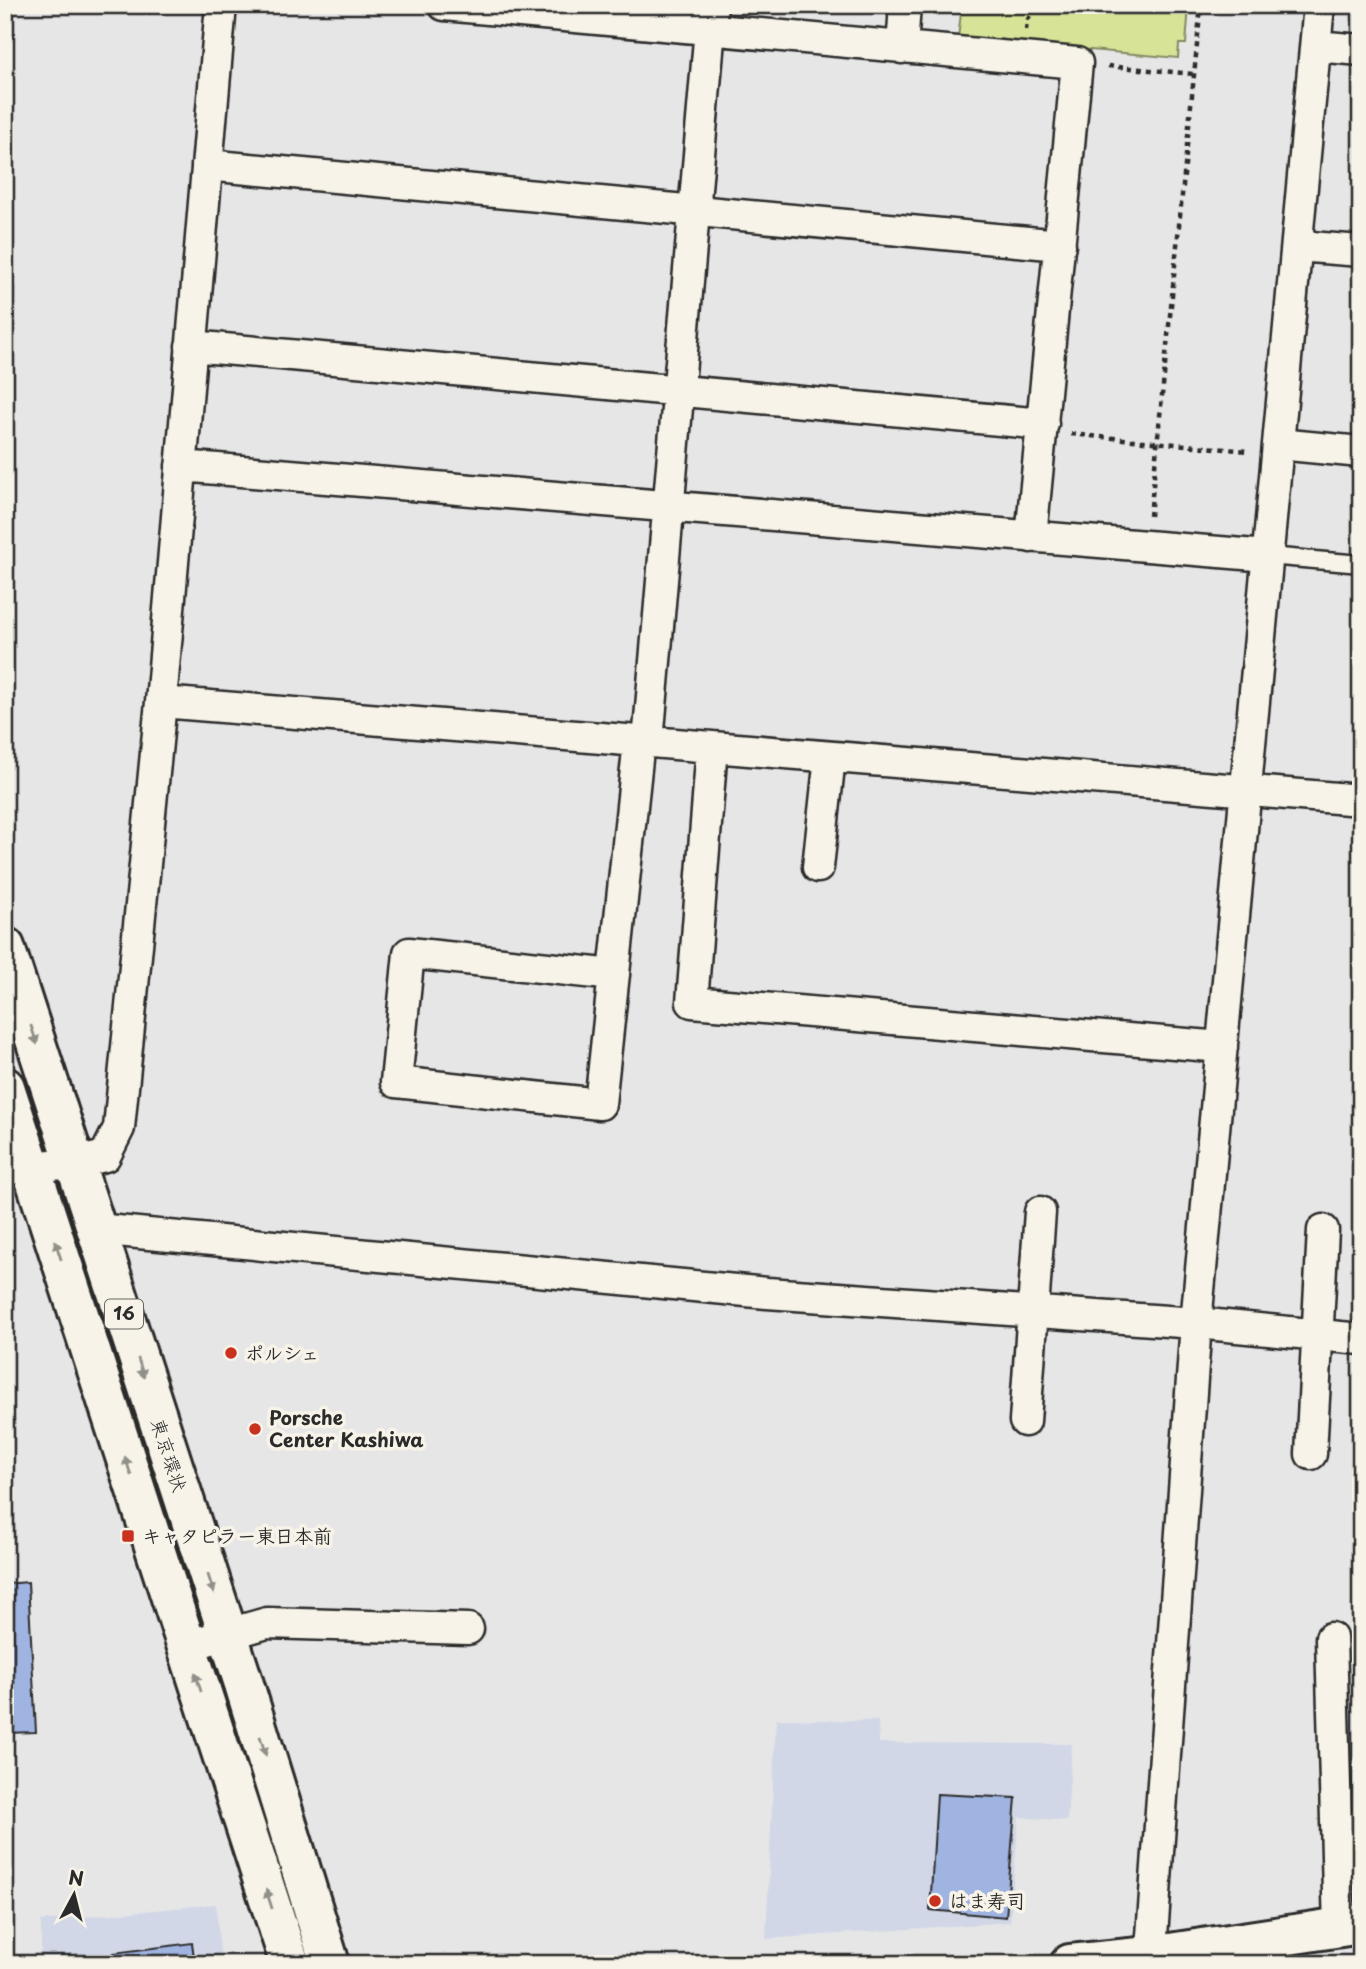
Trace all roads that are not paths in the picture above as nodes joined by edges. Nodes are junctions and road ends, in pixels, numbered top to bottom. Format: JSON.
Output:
{"nodes":[{"id":1,"x":221,"y":5,"type":"edge"},
{"id":2,"x":444,"y":5,"type":"edge"},
{"id":3,"x":905,"y":5,"type":"edge"},
{"id":4,"x":1320,"y":5,"type":"edge"},
{"id":5,"x":711,"y":18,"type":"edge"},
{"id":6,"x":1316,"y":46,"type":"junction"},
{"id":7,"x":902,"y":48,"type":"junction"},
{"id":8,"x":1361,"y":50,"type":"edge"},
{"id":9,"x":207,"y":165,"type":"junction"},
{"id":10,"x":694,"y":210,"type":"junction"},
{"id":11,"x":1060,"y":245,"type":"junction"},
{"id":12,"x":1297,"y":246,"type":"junction"},
{"id":13,"x":1361,"y":251,"type":"edge"},
{"id":14,"x":191,"y":346,"type":"junction"},
{"id":15,"x":678,"y":391,"type":"junction"},
{"id":16,"x":1043,"y":427,"type":"junction"},
{"id":17,"x":1278,"y":449,"type":"junction"},
{"id":18,"x":1361,"y":452,"type":"edge"},
{"id":19,"x":181,"y":466,"type":"junction"},
{"id":20,"x":668,"y":507,"type":"junction"},
{"id":21,"x":1031,"y":537,"type":"junction"},
{"id":22,"x":1268,"y":556,"type":"junction"},
{"id":23,"x":1361,"y":565,"type":"edge"},
{"id":24,"x":160,"y":702,"type":"junction"},
{"id":25,"x":643,"y":741,"type":"junction"},
{"id":26,"x":712,"y":747,"type":"junction"},
{"id":27,"x":830,"y":757,"type":"junction"},
{"id":28,"x":1246,"y":790,"type":"junction"},
{"id":29,"x":1361,"y":800,"type":"edge"},
{"id":30,"x":818,"y":867,"type":"dead end"},
{"id":31,"x":5,"y":947,"type":"edge"},
{"id":32,"x":614,"y":975,"type":"junction"},
{"id":33,"x":1222,"y":1047,"type":"junction"},
{"id":34,"x":5,"y":1087,"type":"edge"},
{"id":35,"x":75,"y":1163,"type":"junction"},
{"id":36,"x":18,"y":1168,"type":"edge"},
{"id":37,"x":1040,"y":1212,"type":"dead end"},
{"id":38,"x":96,"y":1229,"type":"junction"},
{"id":39,"x":1323,"y":1230,"type":"dead end"},
{"id":40,"x":1033,"y":1312,"type":"junction"},
{"id":41,"x":1196,"y":1323,"type":"junction"},
{"id":42,"x":1318,"y":1335,"type":"junction"},
{"id":43,"x":1361,"y":1339,"type":"edge"},
{"id":44,"x":1025,"y":1421,"type":"dead end"},
{"id":45,"x":1311,"y":1454,"type":"dead end"},
{"id":46,"x":468,"y":1629,"type":"dead end"},
{"id":47,"x":227,"y":1633,"type":"junction"},
{"id":48,"x":1331,"y":1638,"type":"dead end"},
{"id":49,"x":186,"y":1646,"type":"junction"},
{"id":50,"x":1350,"y":1926,"type":"edge"},
{"id":51,"x":1150,"y":1960,"type":"edge"},
{"id":52,"x":290,"y":1964,"type":"edge"},
{"id":53,"x":330,"y":1964,"type":"edge"},
{"id":54,"x":1070,"y":1964,"type":"edge"}],
"edges":[{"from":1,"to":9,"type":"street"},
{"from":2,"to":5,"type":"street"},
{"from":3,"to":7,"type":"street"},
{"from":4,"to":6,"type":"street"},
{"from":5,"to":7,"type":"street"},
{"from":5,"to":10,"type":"street"},
{"from":6,"to":8,"type":"street"},
{"from":6,"to":12,"type":"street"},
{"from":7,"to":11,"type":"street"},
{"from":9,"to":10,"type":"street"},
{"from":9,"to":14,"type":"street"},
{"from":10,"to":11,"type":"street"},
{"from":10,"to":15,"type":"street"},
{"from":11,"to":16,"type":"street"},
{"from":12,"to":13,"type":"street"},
{"from":12,"to":17,"type":"street"},
{"from":14,"to":15,"type":"street"},
{"from":14,"to":19,"type":"street"},
{"from":15,"to":16,"type":"street"},
{"from":15,"to":20,"type":"street"},
{"from":16,"to":21,"type":"street"},
{"from":17,"to":18,"type":"street"},
{"from":17,"to":22,"type":"street"},
{"from":19,"to":20,"type":"street"},
{"from":19,"to":24,"type":"street"},
{"from":20,"to":21,"type":"street"},
{"from":20,"to":25,"type":"street"},
{"from":21,"to":22,"type":"street"},
{"from":22,"to":23,"type":"lane"},
{"from":22,"to":28,"type":"street"},
{"from":24,"to":25,"type":"street"},
{"from":24,"to":35,"type":"street"},
{"from":25,"to":26,"type":"street"},
{"from":25,"to":32,"type":"street"},
{"from":26,"to":27,"type":"street"},
{"from":26,"to":33,"type":"street"},
{"from":27,"to":28,"type":"street"},
{"from":27,"to":30,"type":"street"},
{"from":28,"to":29,"type":"street"},
{"from":28,"to":33,"type":"street"},
{"from":31,"to":35,"type":"main road","name":"東京環状","number":"16","one_way":true},
{"from":32,"to":32,"type":"street"},
{"from":33,"to":41,"type":"street"},
{"from":34,"to":36,"type":"main road","number":"16"},
{"from":35,"to":36,"type":"street"},
{"from":35,"to":38,"type":"main road","name":"東京環状","number":"16"},
{"from":49,"to":36,"type":"main road","number":"16","one_way":true},
{"from":37,"to":40,"type":"street"},
{"from":38,"to":40,"type":"street"},
{"from":38,"to":47,"type":"main road","name":"東京環状","number":"16","one_way":true},
{"from":39,"to":42,"type":"street"},
{"from":40,"to":41,"type":"street"},
{"from":40,"to":44,"type":"street"},
{"from":41,"to":42,"type":"street"},
{"from":41,"to":51,"type":"street"},
{"from":42,"to":43,"type":"street"},
{"from":42,"to":45,"type":"street"},
{"from":46,"to":47,"type":"street"},
{"from":47,"to":49,"type":"street"},
{"from":47,"to":53,"type":"main road","name":"東京環状","number":"16","one_way":true},
{"from":48,"to":50,"type":"street"},
{"from":52,"to":49,"type":"main road","number":"16","one_way":true},
{"from":50,"to":51,"type":"main road"},
{"from":51,"to":54,"type":"main road"}]}
